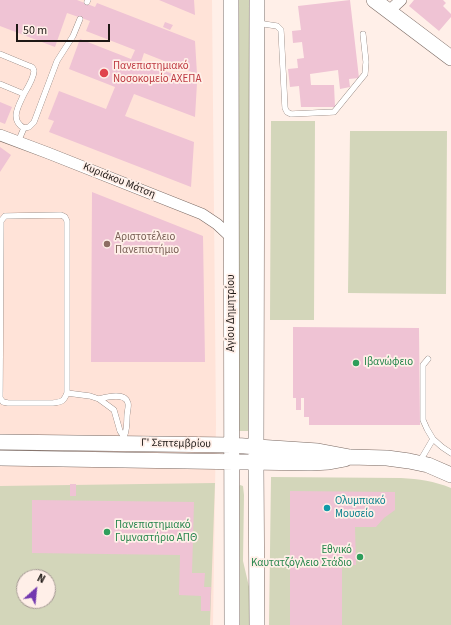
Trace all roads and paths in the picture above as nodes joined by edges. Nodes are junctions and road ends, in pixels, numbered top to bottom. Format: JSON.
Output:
{"nodes":[{"id":1,"x":231,"y":0,"type":"edge"},
{"id":2,"x":257,"y":0,"type":"edge"},
{"id":3,"x":374,"y":0,"type":"edge"},
{"id":4,"x":401,"y":0,"type":"edge"},
{"id":5,"x":389,"y":11,"type":"junction"},
{"id":6,"x":80,"y":19,"type":"dead end"},
{"id":7,"x":257,"y":23,"type":"junction"},
{"id":8,"x":363,"y":34,"type":"dead end"},
{"id":9,"x":0,"y":54,"type":"edge"},
{"id":10,"x":451,"y":58,"type":"edge"},
{"id":11,"x":0,"y":84,"type":"edge"},
{"id":12,"x":24,"y":94,"type":"junction"},
{"id":13,"x":24,"y":128,"type":"junction"},
{"id":14,"x":0,"y":135,"type":"edge"},
{"id":15,"x":18,"y":142,"type":"junction"},
{"id":16,"x":232,"y":238,"type":"junction"},
{"id":17,"x":428,"y":359,"type":"dead end"},
{"id":18,"x":67,"y":393,"type":"junction"},
{"id":19,"x":99,"y":399,"type":"junction"},
{"id":20,"x":433,"y":439,"type":"junction"},
{"id":21,"x":124,"y":440,"type":"junction"},
{"id":22,"x":0,"y":442,"type":"edge"},
{"id":23,"x":232,"y":445,"type":"junction"},
{"id":24,"x":451,"y":453,"type":"edge"},
{"id":25,"x":256,"y":455,"type":"junction"},
{"id":26,"x":0,"y":458,"type":"edge"},
{"id":27,"x":232,"y":462,"type":"junction"},
{"id":28,"x":419,"y":463,"type":"junction"},
{"id":29,"x":451,"y":475,"type":"edge"},
{"id":30,"x":232,"y":625,"type":"edge"},
{"id":31,"x":257,"y":625,"type":"edge"}],
"edges":[{"from":1,"to":16,"type":"main road","name":"Αγίου Δημητρίου"},
{"from":2,"to":7,"type":"main road"},
{"from":3,"to":5,"type":"main road"},
{"from":4,"to":5,"type":"street"},
{"from":5,"to":10,"type":"main road"},
{"from":6,"to":13,"type":"lane"},
{"from":7,"to":8,"type":"lane"},
{"from":7,"to":25,"type":"main road"},
{"from":9,"to":12,"type":"lane"},
{"from":11,"to":12,"type":"lane"},
{"from":12,"to":13,"type":"lane"},
{"from":13,"to":15,"type":"lane"},
{"from":14,"to":15,"type":"street","name":"Κυριάκου Μάτση"},
{"from":15,"to":16,"type":"street","name":"Κυριάκου Μάτση"},
{"from":16,"to":23,"type":"main road","name":"Αγίου Δημητρίου"},
{"from":17,"to":20,"type":"lane"},
{"from":18,"to":18,"type":"lane"},
{"from":18,"to":19,"type":"lane"},
{"from":19,"to":21,"type":"lane"},
{"from":19,"to":21,"type":"lane"},
{"from":20,"to":24,"type":"lane"},
{"from":20,"to":28,"type":"lane"},
{"from":21,"to":22,"type":"main road","name":"Γ' Σεπτεμβρίου"},
{"from":21,"to":23,"type":"main road","name":"Γ' Σεπτεμβρίου"},
{"from":23,"to":25,"type":"main road","name":"Γ' Σεπτεμβρίου"},
{"from":23,"to":27,"type":"main road","name":"Αγίου Δημητρίου"},
{"from":25,"to":27,"type":"main road","name":"Γ' Σεπτεμβρίου"},
{"from":25,"to":28,"type":"main road","name":"Γ' Σεπτεμβρίου"},
{"from":25,"to":31,"type":"main road"},
{"from":26,"to":27,"type":"main road","name":"Γ' Σεπτεμβρίου"},
{"from":27,"to":30,"type":"main road","name":"Αγίου Δημητρίου"},
{"from":28,"to":29,"type":"main road","name":"Γ' Σεπτεμβρίου"}]}
